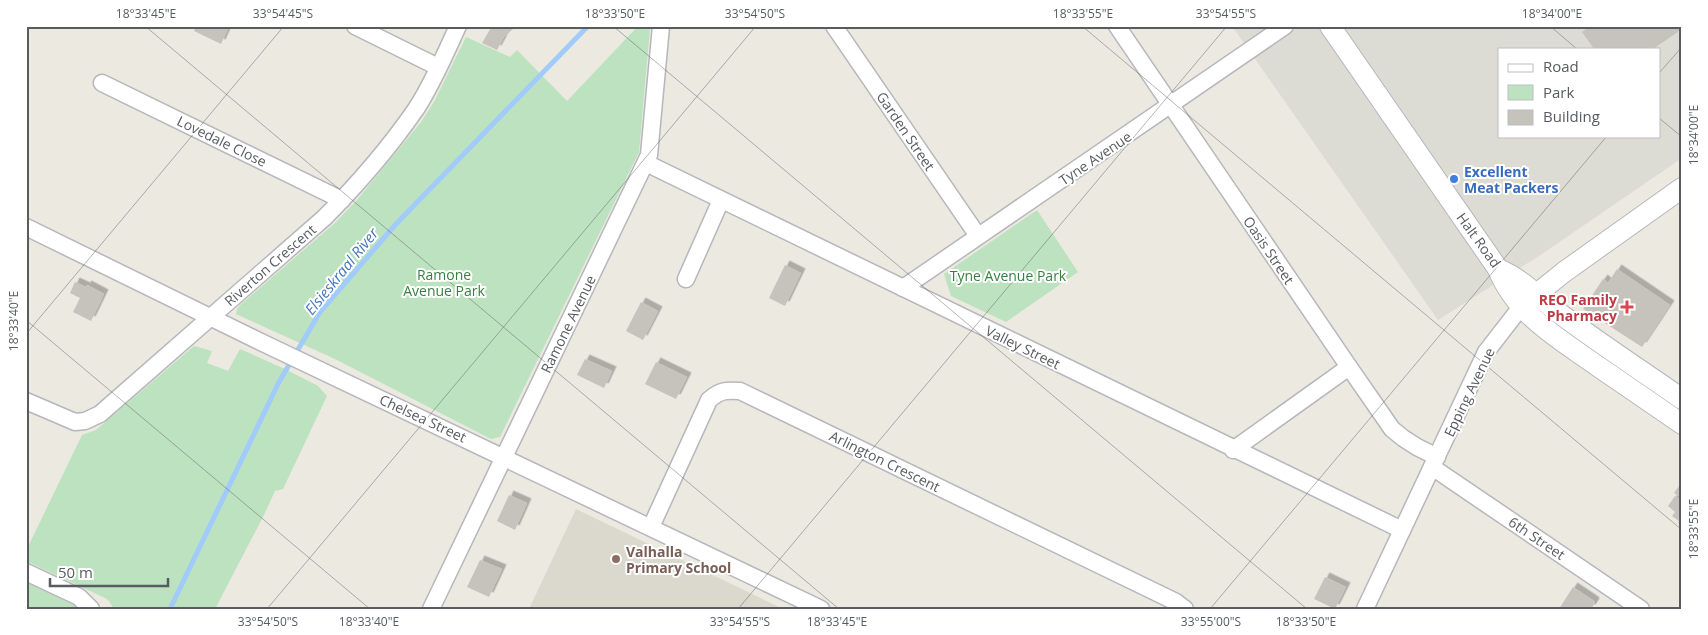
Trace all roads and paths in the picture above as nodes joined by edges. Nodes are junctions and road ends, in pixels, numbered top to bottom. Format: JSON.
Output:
{"nodes":[{"id":1,"x":355,"y":26,"type":"edge"},
{"id":2,"x":458,"y":26,"type":"edge"},
{"id":3,"x":661,"y":26,"type":"edge"},
{"id":4,"x":834,"y":26,"type":"edge"},
{"id":5,"x":1117,"y":26,"type":"edge"},
{"id":6,"x":1286,"y":26,"type":"edge"},
{"id":7,"x":1330,"y":26,"type":"edge"},
{"id":8,"x":438,"y":67,"type":"junction"},
{"id":9,"x":102,"y":83,"type":"dead end"},
{"id":10,"x":1172,"y":106,"type":"junction"},
{"id":11,"x":646,"y":163,"type":"junction"},
{"id":12,"x":1682,"y":188,"type":"edge"},
{"id":13,"x":342,"y":200,"type":"junction"},
{"id":14,"x":721,"y":200,"type":"junction"},
{"id":15,"x":26,"y":227,"type":"edge"},
{"id":16,"x":978,"y":236,"type":"junction"},
{"id":17,"x":1498,"y":270,"type":"junction"},
{"id":18,"x":686,"y":279,"type":"dead end"},
{"id":19,"x":903,"y":288,"type":"junction"},
{"id":20,"x":1536,"y":293,"type":"junction"},
{"id":21,"x":1522,"y":306,"type":"junction"},
{"id":22,"x":210,"y":316,"type":"junction"},
{"id":23,"x":1348,"y":367,"type":"junction"},
{"id":24,"x":1682,"y":399,"type":"edge"},
{"id":25,"x":26,"y":401,"type":"edge"},
{"id":26,"x":1682,"y":424,"type":"edge"},
{"id":27,"x":1233,"y":450,"type":"junction"},
{"id":28,"x":504,"y":456,"type":"junction"},
{"id":29,"x":1435,"y":462,"type":"junction"},
{"id":30,"x":651,"y":527,"type":"junction"},
{"id":31,"x":1402,"y":530,"type":"junction"},
{"id":32,"x":26,"y":572,"type":"edge"},
{"id":33,"x":91,"y":609,"type":"edge"},
{"id":34,"x":431,"y":609,"type":"edge"},
{"id":35,"x":821,"y":609,"type":"edge"},
{"id":36,"x":1185,"y":609,"type":"edge"},
{"id":37,"x":1365,"y":609,"type":"edge"},
{"id":38,"x":1641,"y":609,"type":"edge"}],
"edges":[{"from":1,"to":8,"type":"street"},
{"from":2,"to":8,"type":"street","name":"Riverton Crescent"},
{"from":3,"to":11,"type":"street","name":"Ramone Avenue"},
{"from":4,"to":16,"type":"street","name":"Garden Street"},
{"from":5,"to":10,"type":"street","name":"Oasis Street"},
{"from":6,"to":10,"type":"street","name":"Tyne Avenue"},
{"from":7,"to":17,"type":"street","name":"Halt Road"},
{"from":8,"to":13,"type":"street","name":"Riverton Crescent"},
{"from":9,"to":13,"type":"street","name":"Lovedale Close"},
{"from":10,"to":16,"type":"street","name":"Tyne Avenue"},
{"from":10,"to":23,"type":"street","name":"Oasis Street"},
{"from":11,"to":14,"type":"street","name":"Valley Street"},
{"from":11,"to":28,"type":"street","name":"Ramone Avenue"},
{"from":12,"to":20,"type":"street","name":"Epping Avenue"},
{"from":13,"to":22,"type":"street","name":"Riverton Crescent"},
{"from":14,"to":18,"type":"street"},
{"from":14,"to":19,"type":"street","name":"Valley Street"},
{"from":15,"to":22,"type":"street","name":"Chelsea Street"},
{"from":16,"to":19,"type":"street","name":"Tyne Avenue"},
{"from":17,"to":20,"type":"street","name":"Halt Road"},
{"from":17,"to":21,"type":"street"},
{"from":19,"to":27,"type":"street","name":"Valley Street"},
{"from":20,"to":21,"type":"street","name":"Epping Avenue"},
{"from":20,"to":24,"type":"street","name":"Halt Road"},
{"from":21,"to":26,"type":"street"},
{"from":21,"to":29,"type":"street","name":"Epping Avenue"},
{"from":22,"to":25,"type":"street","name":"Riverton Crescent"},
{"from":22,"to":28,"type":"street","name":"Chelsea Street"},
{"from":23,"to":27,"type":"street"},
{"from":23,"to":29,"type":"street","name":"Oasis Street"},
{"from":27,"to":31,"type":"street","name":"Valley Street"},
{"from":28,"to":30,"type":"street","name":"Chelsea Street"},
{"from":28,"to":34,"type":"street","name":"Ramone Avenue"},
{"from":29,"to":31,"type":"street","name":"Epping Avenue"},
{"from":29,"to":38,"type":"street","name":"6th Street"},
{"from":30,"to":35,"type":"street","name":"Chelsea Street"},
{"from":30,"to":36,"type":"street","name":"Arlington Crescent"},
{"from":31,"to":37,"type":"street","name":"Epping Avenue"},
{"from":32,"to":33,"type":"street"}]}
